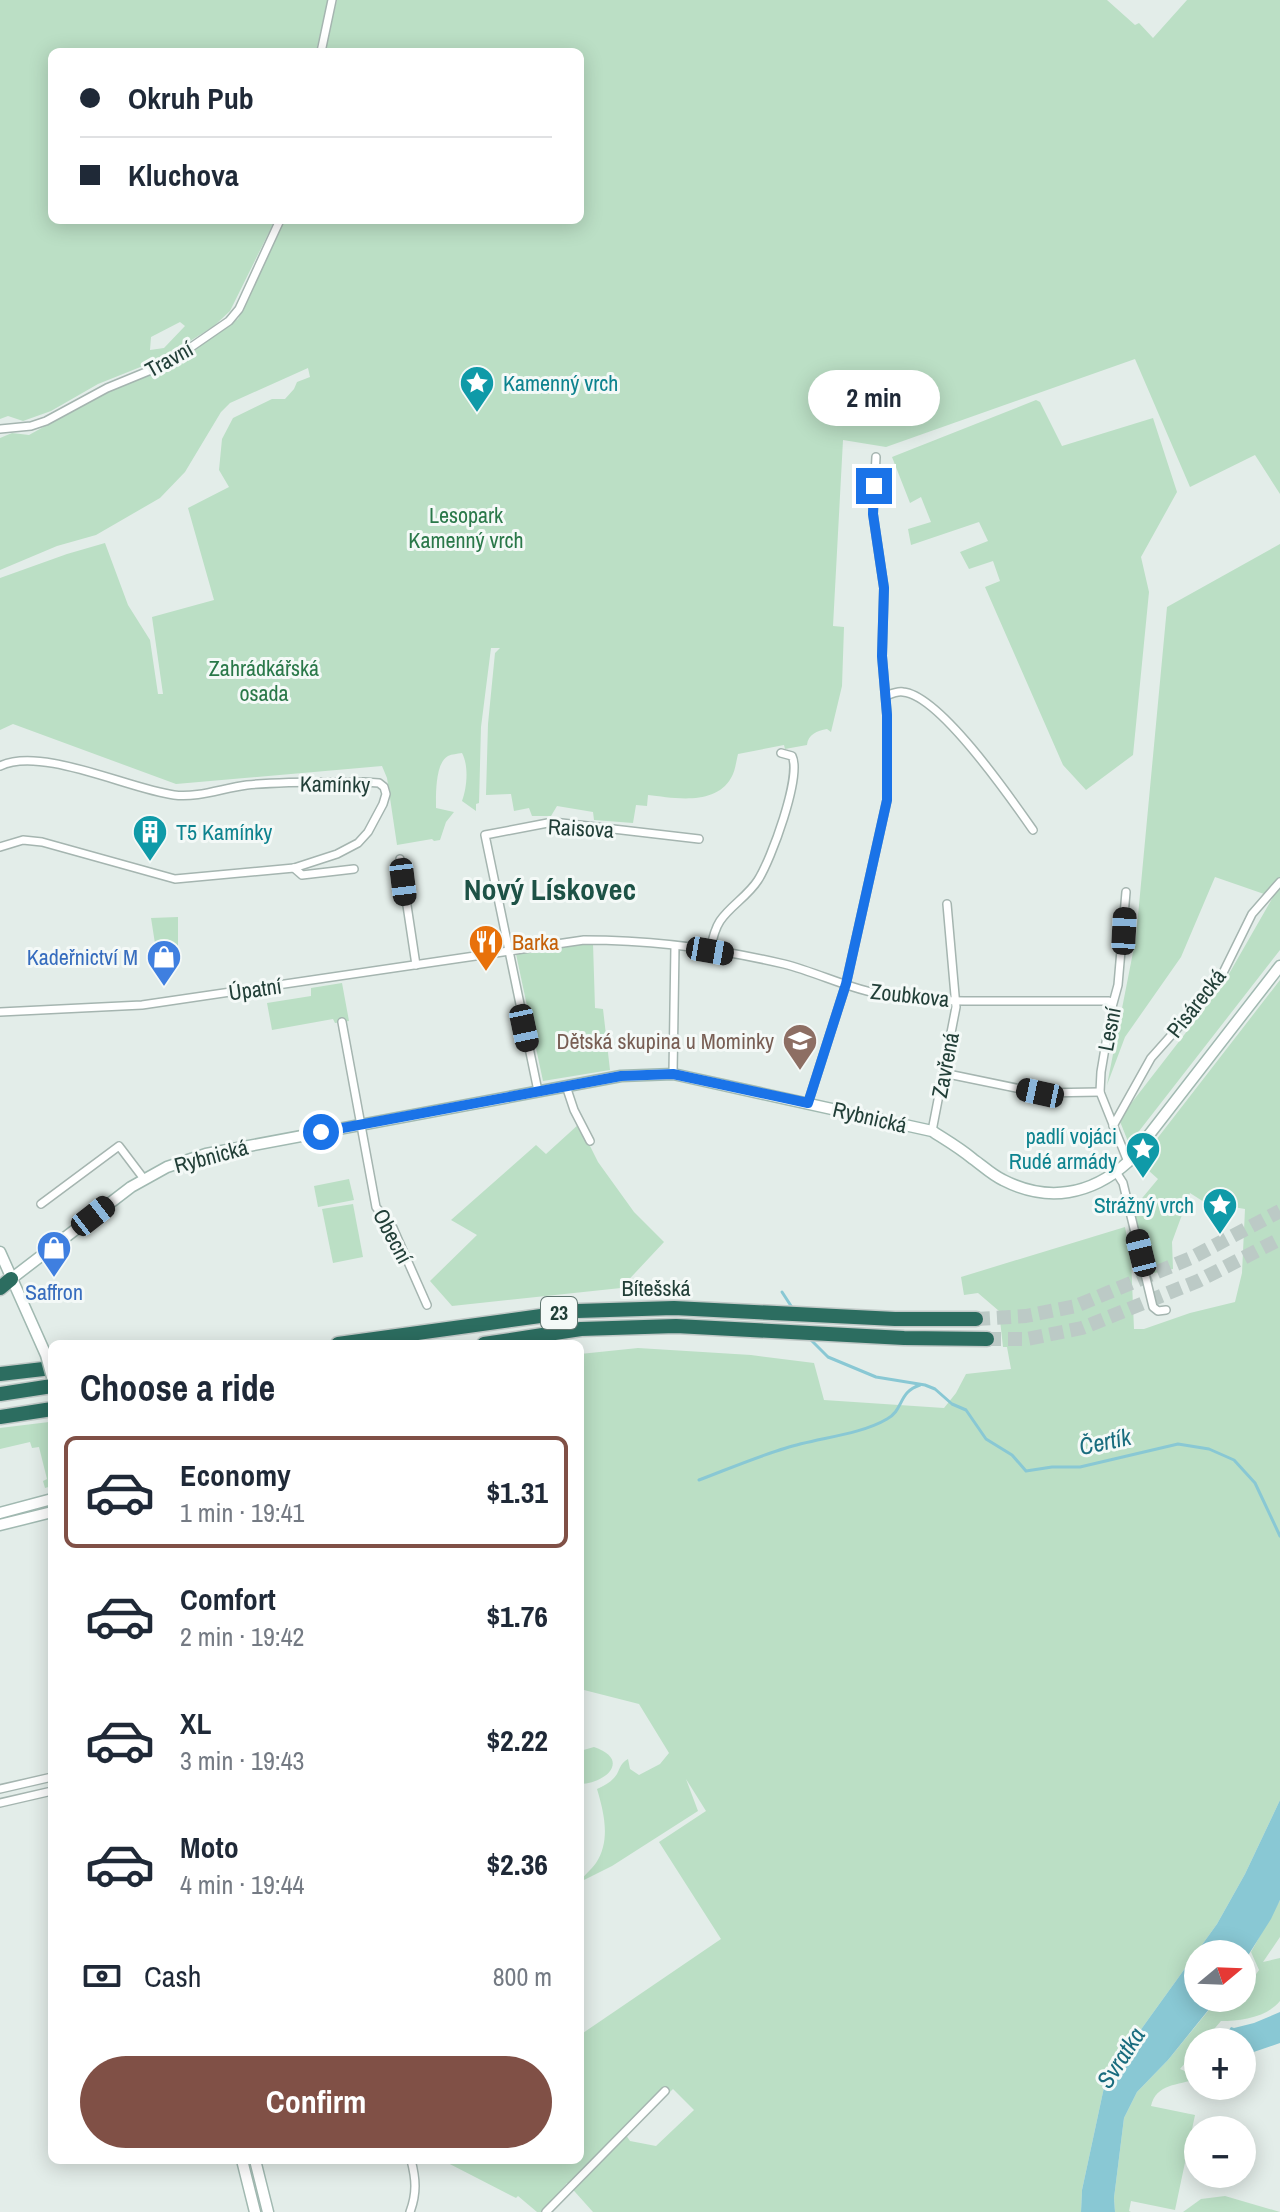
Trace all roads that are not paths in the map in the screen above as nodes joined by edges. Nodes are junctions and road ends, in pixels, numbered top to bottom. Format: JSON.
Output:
{"nodes":[{"id":1,"x":332,"y":0,"type":"edge"},
{"id":2,"x":322,"y":48,"type":"edge"},
{"id":3,"x":278,"y":224,"type":"edge"},
{"id":4,"x":0,"y":429,"type":"edge"},
{"id":5,"x":876,"y":457,"type":"dead end"},
{"id":6,"x":886,"y":696,"type":"junction"},
{"id":7,"x":781,"y":753,"type":"dead end"},
{"id":8,"x":0,"y":766,"type":"edge"},
{"id":9,"x":1033,"y":830,"type":"dead end"},
{"id":10,"x":699,"y":839,"type":"dead end"},
{"id":11,"x":0,"y":847,"type":"edge"},
{"id":12,"x":400,"y":859,"type":"dead end"},
{"id":13,"x":294,"y":868,"type":"junction"},
{"id":14,"x":354,"y":869,"type":"dead end"},
{"id":15,"x":1280,"y":882,"type":"edge"},
{"id":16,"x":1126,"y":892,"type":"dead end"},
{"id":17,"x":947,"y":904,"type":"dead end"},
{"id":18,"x":675,"y":946,"type":"junction"},
{"id":19,"x":508,"y":951,"type":"junction"},
{"id":20,"x":710,"y":951,"type":"junction"},
{"id":21,"x":416,"y":965,"type":"junction"},
{"id":22,"x":1280,"y":966,"type":"edge"},
{"id":23,"x":846,"y":984,"type":"junction"},
{"id":24,"x":956,"y":1001,"type":"junction"},
{"id":25,"x":1112,"y":1007,"type":"junction"},
{"id":26,"x":0,"y":1012,"type":"edge"},
{"id":27,"x":342,"y":1022,"type":"dead end"},
{"id":28,"x":943,"y":1073,"type":"junction"},
{"id":29,"x":673,"y":1074,"type":"junction"},
{"id":30,"x":566,"y":1086,"type":"junction"},
{"id":31,"x":538,"y":1091,"type":"junction"},
{"id":32,"x":1100,"y":1092,"type":"junction"},
{"id":33,"x":808,"y":1103,"type":"junction"},
{"id":34,"x":360,"y":1125,"type":"junction"},
{"id":35,"x":1113,"y":1126,"type":"junction"},
{"id":36,"x":932,"y":1131,"type":"junction"},
{"id":37,"x":590,"y":1141,"type":"dead end"},
{"id":38,"x":1128,"y":1162,"type":"junction"},
{"id":39,"x":1116,"y":1172,"type":"junction"},
{"id":40,"x":144,"y":1179,"type":"junction"},
{"id":41,"x":41,"y":1204,"type":"dead end"},
{"id":42,"x":0,"y":1252,"type":"edge"},
{"id":43,"x":4,"y":1279,"type":"edge"},
{"id":44,"x":427,"y":1305,"type":"dead end"},
{"id":45,"x":1166,"y":1310,"type":"dead end"},
{"id":46,"x":976,"y":1319,"type":"tunnel mouth"},
{"id":47,"x":987,"y":1339,"type":"tunnel mouth"},
{"id":48,"x":367,"y":1340,"type":"edge"},
{"id":49,"x":510,"y":1340,"type":"edge"},
{"id":50,"x":48,"y":1360,"type":"edge"},
{"id":51,"x":48,"y":1362,"type":"edge"},
{"id":52,"x":0,"y":1374,"type":"edge"},
{"id":53,"x":48,"y":1387,"type":"edge"},
{"id":54,"x":0,"y":1394,"type":"edge"},
{"id":55,"x":48,"y":1410,"type":"edge"},
{"id":56,"x":0,"y":1417,"type":"edge"},
{"id":57,"x":48,"y":1500,"type":"edge"},
{"id":58,"x":0,"y":1513,"type":"edge"},
{"id":59,"x":48,"y":1513,"type":"edge"},
{"id":60,"x":0,"y":1525,"type":"edge"},
{"id":61,"x":48,"y":1778,"type":"edge"},
{"id":62,"x":0,"y":1789,"type":"edge"},
{"id":63,"x":48,"y":1792,"type":"edge"},
{"id":64,"x":0,"y":1803,"type":"edge"},
{"id":65,"x":665,"y":2091,"type":"dead end"},
{"id":66,"x":243,"y":2164,"type":"edge"},
{"id":67,"x":256,"y":2164,"type":"edge"},
{"id":68,"x":412,"y":2164,"type":"edge"},
{"id":69,"x":255,"y":2212,"type":"edge"},
{"id":70,"x":268,"y":2212,"type":"edge"},
{"id":71,"x":410,"y":2212,"type":"edge"},
{"id":72,"x":546,"y":2212,"type":"edge"}],
"edges":[{"from":1,"to":2,"type":"street"},
{"from":3,"to":4,"type":"street","name":"Travní"},
{"from":5,"to":6,"type":"street"},
{"from":6,"to":9,"type":"street"},
{"from":6,"to":23,"type":"street"},
{"from":7,"to":20,"type":"street"},
{"from":8,"to":13,"type":"street","name":"Kamínky"},
{"from":10,"to":19,"type":"street","name":"Raisova"},
{"from":11,"to":13,"type":"street","name":"Kamínky"},
{"from":12,"to":21,"type":"street"},
{"from":13,"to":14,"type":"street"},
{"from":15,"to":35,"type":"street","name":"Pisárecká"},
{"from":16,"to":25,"type":"street","name":"Lesní"},
{"from":17,"to":24,"type":"street","name":"Zavřená"},
{"from":18,"to":19,"type":"street","name":"Zoubkova"},
{"from":18,"to":20,"type":"street","name":"Zoubkova"},
{"from":18,"to":29,"type":"street"},
{"from":19,"to":21,"type":"street","name":"Úpatní"},
{"from":19,"to":31,"type":"street","name":"Raisova"},
{"from":20,"to":23,"type":"street","name":"Zoubkova"},
{"from":21,"to":26,"type":"street","name":"Úpatní"},
{"from":22,"to":38,"type":"street","name":"Pisárecká"},
{"from":23,"to":24,"type":"street","name":"Zoubkova"},
{"from":23,"to":33,"type":"street"},
{"from":24,"to":25,"type":"street","name":"Zoubkova"},
{"from":24,"to":28,"type":"street","name":"Zavřená"},
{"from":25,"to":32,"type":"street","name":"Lesní"},
{"from":27,"to":34,"type":"street","name":"Obecní"},
{"from":28,"to":32,"type":"street"},
{"from":28,"to":36,"type":"street","name":"Zavřená"},
{"from":29,"to":30,"type":"street","name":"Rybnická"},
{"from":29,"to":33,"type":"street","name":"Rybnická"},
{"from":30,"to":31,"type":"street","name":"Rybnická"},
{"from":30,"to":37,"type":"street"},
{"from":31,"to":34,"type":"street","name":"Rybnická"},
{"from":32,"to":35,"type":"street","name":"Lesní"},
{"from":33,"to":36,"type":"street","name":"Rybnická"},
{"from":34,"to":40,"type":"street","name":"Rybnická"},
{"from":34,"to":44,"type":"street","name":"Obecní"},
{"from":35,"to":38,"type":"street","name":"Lesní"},
{"from":36,"to":39,"type":"street","name":"Rybnická"},
{"from":38,"to":39,"type":"street","name":"Rybnická"},
{"from":39,"to":45,"type":"street"},
{"from":40,"to":41,"type":"street"},
{"from":40,"to":43,"type":"street","name":"Rybnická"},
{"from":42,"to":43,"type":"street"},
{"from":43,"to":50,"type":"street"},
{"from":46,"to":48,"type":"highway","name":"Bítešská","number":"23"},
{"from":47,"to":49,"type":"highway","name":"Bítešská","number":"23"},
{"from":51,"to":52,"type":"highway"},
{"from":53,"to":54,"type":"highway"},
{"from":55,"to":56,"type":"highway"},
{"from":57,"to":58,"type":"street"},
{"from":59,"to":60,"type":"street"},
{"from":61,"to":62,"type":"street"},
{"from":63,"to":64,"type":"street"},
{"from":65,"to":72,"type":"street"},
{"from":66,"to":69,"type":"street"},
{"from":67,"to":70,"type":"street"},
{"from":68,"to":71,"type":"street"}]}
